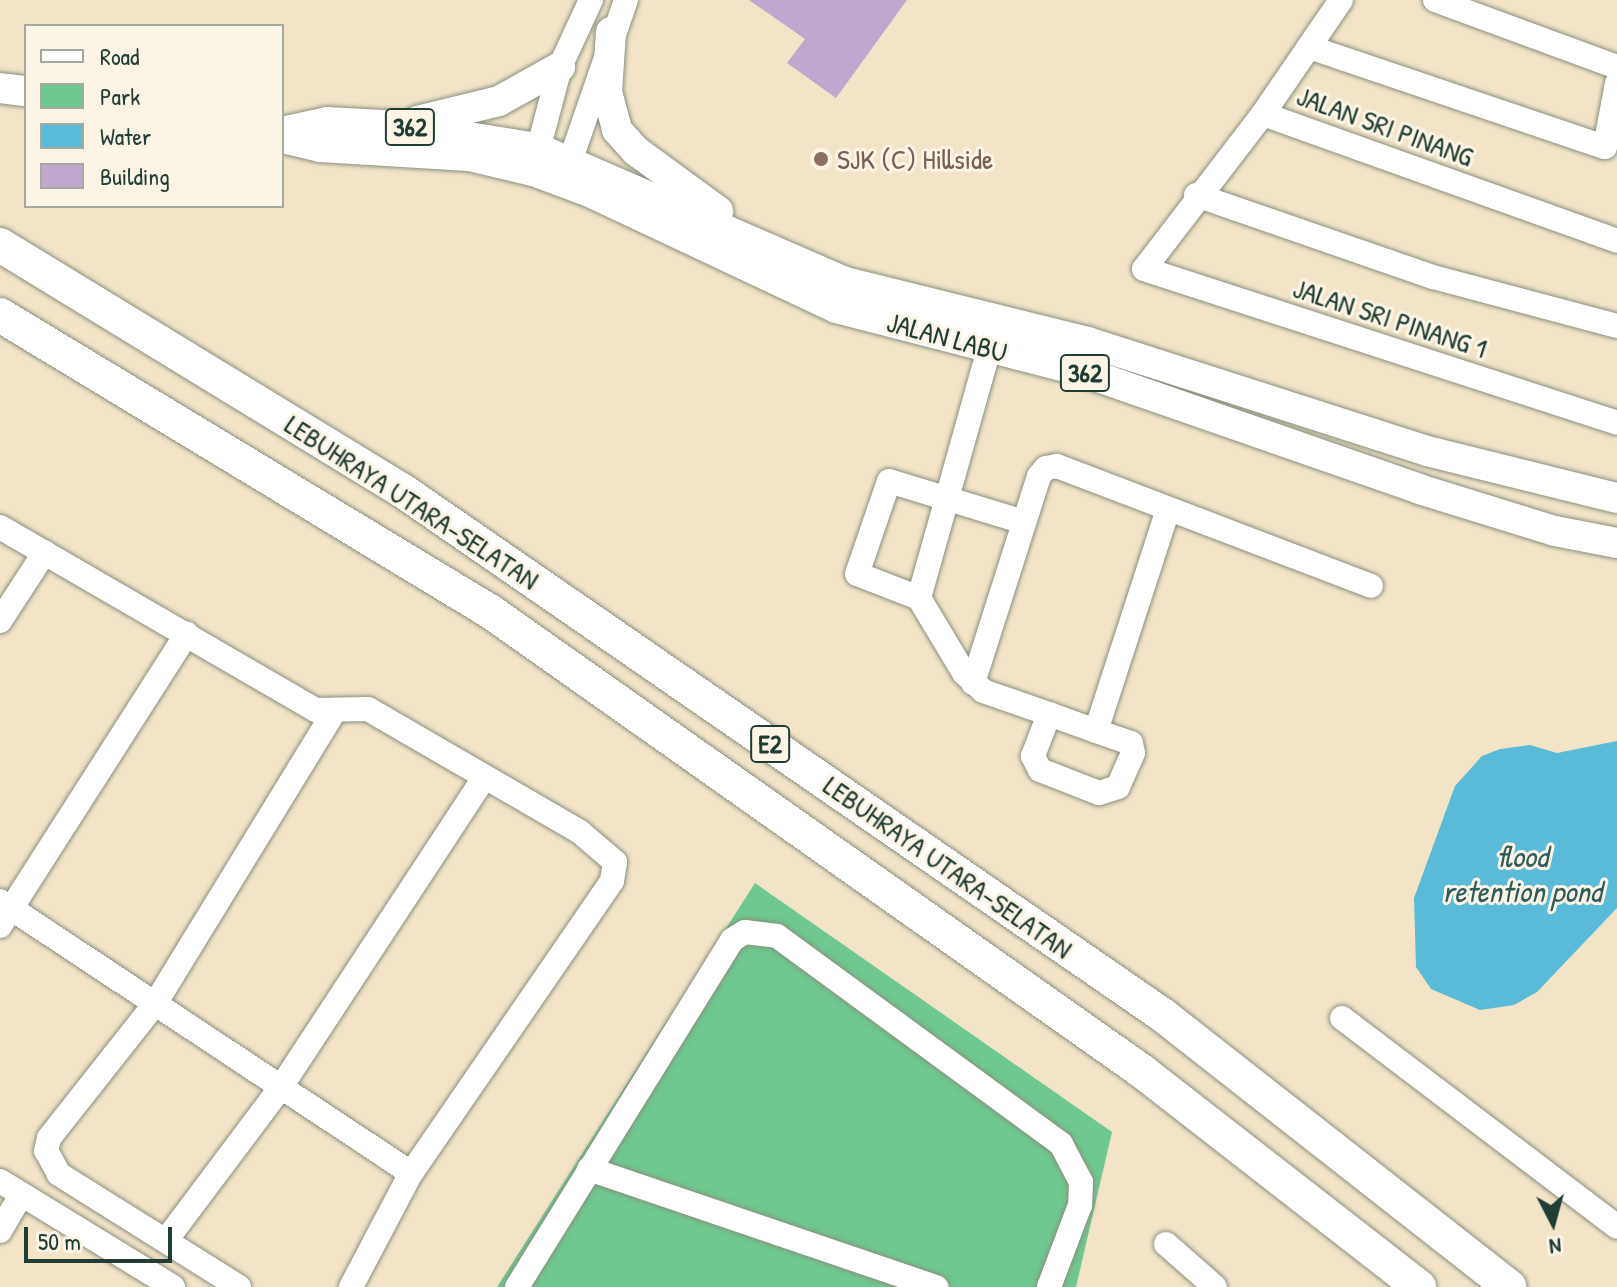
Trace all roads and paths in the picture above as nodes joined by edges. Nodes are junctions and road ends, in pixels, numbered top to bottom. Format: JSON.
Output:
{"nodes":[{"id":1,"x":591,"y":0,"type":"edge"},
{"id":2,"x":626,"y":0,"type":"edge"},
{"id":3,"x":1341,"y":0,"type":"edge"},
{"id":4,"x":1435,"y":0,"type":"edge"},
{"id":5,"x":611,"y":32,"type":"junction"},
{"id":6,"x":1309,"y":47,"type":"junction"},
{"id":7,"x":560,"y":67,"type":"junction"},
{"id":8,"x":1617,"y":67,"type":"edge"},
{"id":9,"x":1617,"y":83,"type":"edge"},
{"id":10,"x":0,"y":88,"type":"edge"},
{"id":11,"x":24,"y":91,"type":"edge"},
{"id":12,"x":1263,"y":114,"type":"junction"},
{"id":13,"x":400,"y":126,"type":"junction"},
{"id":14,"x":284,"y":134,"type":"edge"},
{"id":15,"x":284,"y":136,"type":"edge"},
{"id":16,"x":535,"y":160,"type":"junction"},
{"id":17,"x":566,"y":170,"type":"junction"},
{"id":18,"x":1196,"y":195,"type":"junction"},
{"id":19,"x":1617,"y":241,"type":"edge"},
{"id":20,"x":0,"y":245,"type":"edge"},
{"id":21,"x":767,"y":247,"type":"junction"},
{"id":22,"x":0,"y":315,"type":"edge"},
{"id":23,"x":1617,"y":326,"type":"edge"},
{"id":24,"x":989,"y":349,"type":"junction"},
{"id":25,"x":1617,"y":423,"type":"edge"},
{"id":26,"x":1617,"y":477,"type":"edge"},
{"id":27,"x":1558,"y":482,"type":"junction"},
{"id":28,"x":1617,"y":498,"type":"edge"},
{"id":29,"x":951,"y":499,"type":"junction"},
{"id":30,"x":1168,"y":509,"type":"junction"},
{"id":31,"x":1024,"y":522,"type":"junction"},
{"id":32,"x":0,"y":527,"type":"edge"},
{"id":33,"x":1617,"y":543,"type":"edge"},
{"id":34,"x":45,"y":552,"type":"junction"},
{"id":35,"x":1371,"y":586,"type":"dead end"},
{"id":36,"x":919,"y":598,"type":"junction"},
{"id":37,"x":0,"y":621,"type":"edge"},
{"id":38,"x":187,"y":634,"type":"junction"},
{"id":39,"x":973,"y":683,"type":"junction"},
{"id":40,"x":335,"y":710,"type":"junction"},
{"id":41,"x":1049,"y":714,"type":"junction"},
{"id":42,"x":1096,"y":731,"type":"junction"},
{"id":43,"x":485,"y":777,"type":"junction"},
{"id":44,"x":4,"y":911,"type":"edge"},
{"id":45,"x":155,"y":1004,"type":"junction"},
{"id":46,"x":1342,"y":1018,"type":"dead end"},
{"id":47,"x":281,"y":1087,"type":"junction"},
{"id":48,"x":589,"y":1169,"type":"junction"},
{"id":49,"x":411,"y":1173,"type":"junction"},
{"id":50,"x":0,"y":1181,"type":"edge"},
{"id":51,"x":21,"y":1195,"type":"junction"},
{"id":52,"x":1617,"y":1227,"type":"edge"},
{"id":53,"x":0,"y":1231,"type":"edge"},
{"id":54,"x":167,"y":1239,"type":"junction"},
{"id":55,"x":1166,"y":1244,"type":"dead end"},
{"id":56,"x":1207,"y":1284,"type":"edge"},
{"id":57,"x":171,"y":1286,"type":"edge"},
{"id":58,"x":239,"y":1287,"type":"edge"},
{"id":59,"x":351,"y":1287,"type":"edge"},
{"id":60,"x":517,"y":1287,"type":"edge"},
{"id":61,"x":936,"y":1287,"type":"edge"},
{"id":62,"x":1049,"y":1287,"type":"edge"},
{"id":63,"x":1419,"y":1287,"type":"edge"},
{"id":64,"x":1510,"y":1287,"type":"edge"}],
"edges":[{"from":1,"to":7,"type":"street"},
{"from":2,"to":5,"type":"street"},
{"from":3,"to":6,"type":"street","name":"JALAN SRI PINANG"},
{"from":4,"to":8,"type":"street"},
{"from":5,"to":17,"type":"street"},
{"from":5,"to":21,"type":"main road"},
{"from":6,"to":9,"type":"street"},
{"from":6,"to":12,"type":"street","name":"JALAN SRI PINANG"},
{"from":7,"to":13,"type":"main road"},
{"from":7,"to":16,"type":"street"},
{"from":10,"to":11,"type":"main road"},
{"from":12,"to":18,"type":"street"},
{"from":12,"to":19,"type":"street","name":"JALAN SRI PINANG"},
{"from":13,"to":14,"type":"main road","name":"JALAN LABU","number":"362"},
{"from":13,"to":16,"type":"main road","name":"JALAN LABU","number":"362"},
{"from":15,"to":16,"type":"main road","name":"JALAN LABU","number":"362"},
{"from":16,"to":17,"type":"main road","name":"JALAN LABU","number":"362"},
{"from":17,"to":21,"type":"main road","name":"JALAN LABU","number":"362"},
{"from":17,"to":24,"type":"main road","name":"JALAN LABU","number":"362"},
{"from":18,"to":23,"type":"street"},
{"from":18,"to":25,"type":"street","name":"JALAN SRI PINANG 1"},
{"from":20,"to":64,"type":"highway","name":"LEBUHRAYA UTARA–SELATAN","number":"E2"},
{"from":21,"to":27,"type":"main road","name":"JALAN LABU","number":"362"},
{"from":22,"to":63,"type":"highway","name":"LEBUHRAYA UTARA–SELATAN","number":"E2"},
{"from":24,"to":29,"type":"street"},
{"from":24,"to":33,"type":"main road","name":"JALAN LABU","number":"362"},
{"from":26,"to":27,"type":"main road"},
{"from":27,"to":28,"type":"main road","name":"JALAN LABU","number":"362"},
{"from":29,"to":31,"type":"street"},
{"from":29,"to":36,"type":"street"},
{"from":29,"to":36,"type":"street"},
{"from":30,"to":31,"type":"street"},
{"from":30,"to":35,"type":"street"},
{"from":30,"to":42,"type":"street"},
{"from":31,"to":39,"type":"street"},
{"from":32,"to":34,"type":"street"},
{"from":34,"to":37,"type":"street"},
{"from":34,"to":38,"type":"street"},
{"from":36,"to":39,"type":"street"},
{"from":38,"to":40,"type":"street"},
{"from":38,"to":44,"type":"street"},
{"from":39,"to":41,"type":"street"},
{"from":40,"to":43,"type":"street"},
{"from":40,"to":45,"type":"street"},
{"from":41,"to":42,"type":"street"},
{"from":41,"to":42,"type":"street"},
{"from":43,"to":47,"type":"street"},
{"from":43,"to":49,"type":"street"},
{"from":44,"to":45,"type":"street"},
{"from":45,"to":47,"type":"street"},
{"from":45,"to":54,"type":"street"},
{"from":46,"to":52,"type":"street"},
{"from":47,"to":49,"type":"street"},
{"from":47,"to":54,"type":"street"},
{"from":48,"to":60,"type":"street"},
{"from":48,"to":61,"type":"street"},
{"from":48,"to":62,"type":"street"},
{"from":49,"to":59,"type":"street"},
{"from":50,"to":51,"type":"street"},
{"from":51,"to":53,"type":"street"},
{"from":51,"to":57,"type":"street"},
{"from":54,"to":58,"type":"street"},
{"from":55,"to":56,"type":"street"}]}
